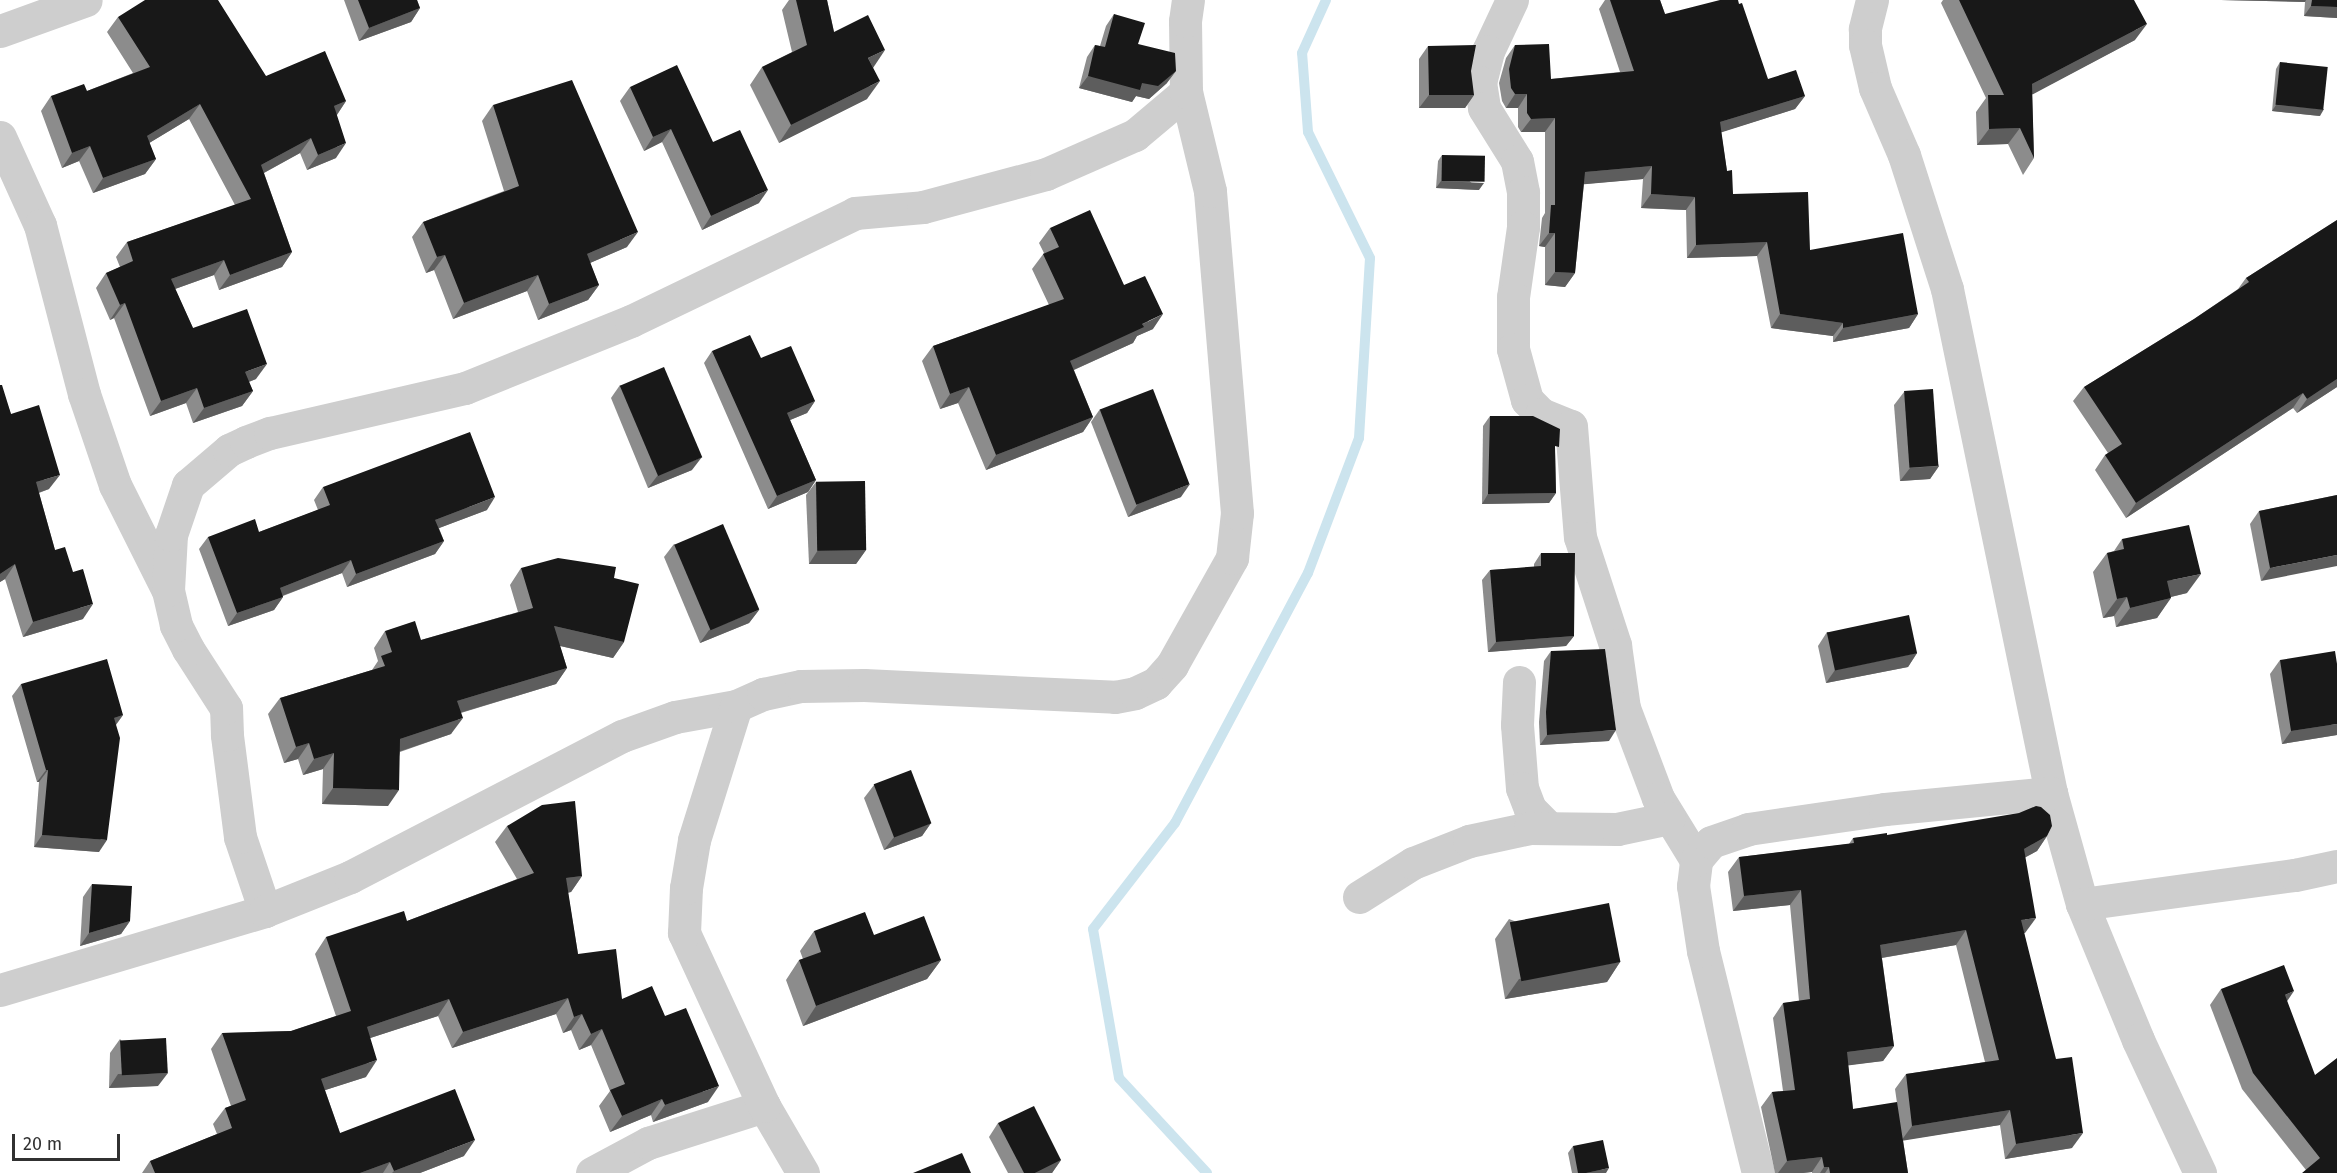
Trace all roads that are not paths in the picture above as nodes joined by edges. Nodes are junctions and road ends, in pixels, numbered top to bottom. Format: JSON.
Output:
{"nodes":[{"id":1,"x":86,"y":0,"type":"edge"},
{"id":2,"x":1188,"y":0,"type":"edge"},
{"id":3,"x":1512,"y":0,"type":"edge"},
{"id":4,"x":1872,"y":0,"type":"edge"},
{"id":5,"x":0,"y":31,"type":"edge"},
{"id":6,"x":1186,"y":92,"type":"junction"},
{"id":7,"x":0,"y":137,"type":"edge"},
{"id":8,"x":168,"y":590,"type":"junction"},
{"id":9,"x":1518,"y":682,"type":"dead end"},
{"id":10,"x":736,"y":706,"type":"junction"},
{"id":11,"x":2051,"y":793,"type":"junction"},
{"id":12,"x":1669,"y":818,"type":"junction"},
{"id":13,"x":1548,"y":827,"type":"junction"},
{"id":14,"x":1696,"y":860,"type":"junction"},
{"id":15,"x":2337,"y":866,"type":"edge"},
{"id":16,"x":1359,"y":897,"type":"dead end"},
{"id":17,"x":2082,"y":904,"type":"junction"},
{"id":18,"x":265,"y":911,"type":"junction"},
{"id":19,"x":0,"y":990,"type":"edge"},
{"id":20,"x":764,"y":1106,"type":"junction"},
{"id":21,"x":592,"y":1173,"type":"edge"},
{"id":22,"x":803,"y":1173,"type":"edge"},
{"id":23,"x":1758,"y":1173,"type":"edge"},
{"id":24,"x":2200,"y":1173,"type":"edge"}],
"edges":[{"from":1,"to":5,"type":"street"},
{"from":2,"to":6,"type":"street"},
{"from":3,"to":12,"type":"street"},
{"from":4,"to":11,"type":"street"},
{"from":6,"to":8,"type":"street"},
{"from":6,"to":10,"type":"street"},
{"from":7,"to":8,"type":"street"},
{"from":8,"to":18,"type":"street"},
{"from":9,"to":13,"type":"street"},
{"from":10,"to":18,"type":"street"},
{"from":10,"to":20,"type":"street"},
{"from":11,"to":14,"type":"street"},
{"from":11,"to":17,"type":"street"},
{"from":12,"to":13,"type":"street"},
{"from":12,"to":14,"type":"street"},
{"from":13,"to":16,"type":"street"},
{"from":14,"to":23,"type":"street"},
{"from":15,"to":17,"type":"street"},
{"from":17,"to":24,"type":"street"},
{"from":18,"to":19,"type":"street"},
{"from":20,"to":21,"type":"street"},
{"from":20,"to":22,"type":"street"}]}
